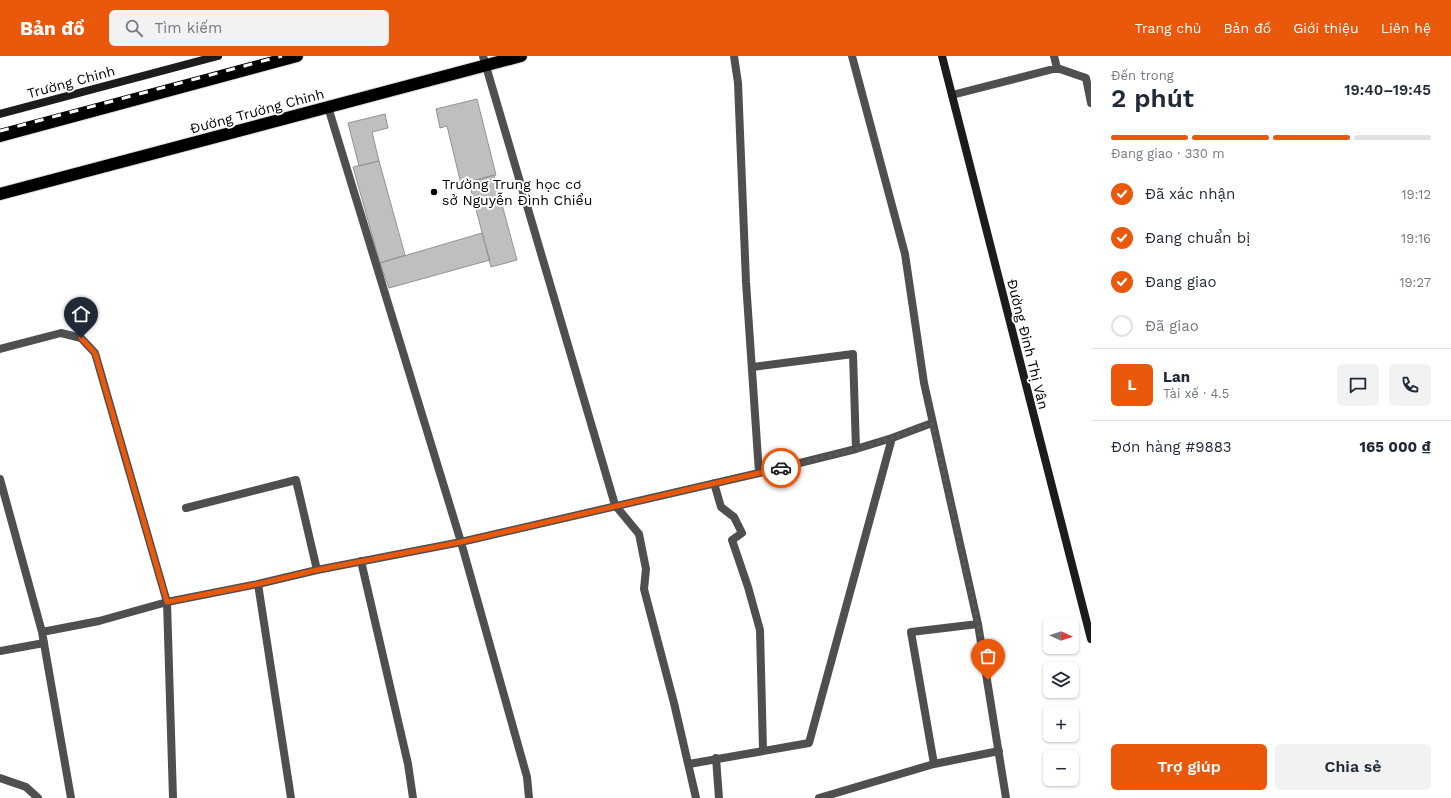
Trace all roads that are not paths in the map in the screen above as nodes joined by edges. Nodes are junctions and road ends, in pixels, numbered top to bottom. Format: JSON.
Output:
{"nodes":[{"id":1,"x":218,"y":56,"type":"edge"},
{"id":2,"x":297,"y":56,"type":"edge"},
{"id":3,"x":521,"y":56,"type":"edge"},
{"id":4,"x":734,"y":56,"type":"edge"},
{"id":5,"x":852,"y":56,"type":"edge"},
{"id":6,"x":942,"y":56,"type":"edge"},
{"id":7,"x":1054,"y":56,"type":"edge"},
{"id":8,"x":484,"y":61,"type":"edge"},
{"id":9,"x":1057,"y":68,"type":"junction"},
{"id":10,"x":1089,"y":77,"type":"edge"},
{"id":11,"x":952,"y":95,"type":"junction"},
{"id":12,"x":1091,"y":103,"type":"edge"},
{"id":13,"x":328,"y":107,"type":"junction"},
{"id":14,"x":0,"y":114,"type":"edge"},
{"id":15,"x":0,"y":136,"type":"edge"},
{"id":16,"x":0,"y":194,"type":"edge"},
{"id":17,"x":0,"y":349,"type":"edge"},
{"id":18,"x":753,"y":367,"type":"junction"},
{"id":19,"x":932,"y":423,"type":"junction"},
{"id":20,"x":892,"y":438,"type":"junction"},
{"id":21,"x":856,"y":449,"type":"junction"},
{"id":22,"x":759,"y":473,"type":"junction"},
{"id":23,"x":0,"y":479,"type":"edge"},
{"id":24,"x":714,"y":483,"type":"junction"},
{"id":25,"x":2,"y":493,"type":"edge"},
{"id":26,"x":615,"y":505,"type":"junction"},
{"id":27,"x":186,"y":508,"type":"dead end"},
{"id":28,"x":461,"y":542,"type":"junction"},
{"id":29,"x":361,"y":561,"type":"junction"},
{"id":30,"x":317,"y":570,"type":"junction"},
{"id":31,"x":258,"y":584,"type":"junction"},
{"id":32,"x":167,"y":602,"type":"junction"},
{"id":33,"x":978,"y":624,"type":"junction"},
{"id":34,"x":42,"y":632,"type":"junction"},
{"id":35,"x":1091,"y":639,"type":"edge"},
{"id":36,"x":44,"y":643,"type":"junction"},
{"id":37,"x":0,"y":651,"type":"edge"},
{"id":38,"x":763,"y":750,"type":"junction"},
{"id":39,"x":999,"y":751,"type":"junction"},
{"id":40,"x":716,"y":758,"type":"junction"},
{"id":41,"x":689,"y":764,"type":"junction"},
{"id":42,"x":934,"y":764,"type":"junction"},
{"id":43,"x":0,"y":778,"type":"edge"},
{"id":44,"x":38,"y":798,"type":"edge"},
{"id":45,"x":72,"y":798,"type":"edge"},
{"id":46,"x":173,"y":798,"type":"edge"},
{"id":47,"x":291,"y":798,"type":"edge"},
{"id":48,"x":413,"y":798,"type":"edge"},
{"id":49,"x":530,"y":798,"type":"edge"},
{"id":50,"x":696,"y":798,"type":"edge"},
{"id":51,"x":719,"y":798,"type":"edge"},
{"id":52,"x":819,"y":798,"type":"edge"},
{"id":53,"x":1006,"y":798,"type":"edge"}],
"edges":[{"from":1,"to":14,"type":"street","name":"Trường Chinh"},
{"from":2,"to":15,"type":"highway"},
{"from":3,"to":8,"type":"highway","name":"Đường Trường Chinh"},
{"from":4,"to":18,"type":"street"},
{"from":5,"to":19,"type":"street"},
{"from":6,"to":11,"type":"street","name":"Đường Đinh Thị Vân"},
{"from":7,"to":9,"type":"street"},
{"from":8,"to":13,"type":"highway","name":"Đường Trường Chinh"},
{"from":8,"to":26,"type":"street"},
{"from":9,"to":10,"type":"street"},
{"from":9,"to":11,"type":"street"},
{"from":10,"to":12,"type":"street"},
{"from":11,"to":35,"type":"street","name":"Đường Đinh Thị Vân"},
{"from":13,"to":16,"type":"highway","name":"Đường Trường Chinh"},
{"from":13,"to":28,"type":"street"},
{"from":17,"to":32,"type":"street"},
{"from":18,"to":21,"type":"street"},
{"from":18,"to":22,"type":"street"},
{"from":19,"to":20,"type":"street"},
{"from":19,"to":33,"type":"street"},
{"from":20,"to":21,"type":"street"},
{"from":20,"to":38,"type":"street"},
{"from":21,"to":22,"type":"street"},
{"from":22,"to":24,"type":"street"},
{"from":23,"to":25,"type":"street"},
{"from":24,"to":26,"type":"street"},
{"from":24,"to":38,"type":"street"},
{"from":25,"to":34,"type":"street"},
{"from":26,"to":28,"type":"street"},
{"from":26,"to":41,"type":"street"},
{"from":27,"to":30,"type":"street"},
{"from":28,"to":29,"type":"street"},
{"from":28,"to":49,"type":"street"},
{"from":29,"to":30,"type":"street"},
{"from":29,"to":48,"type":"street"},
{"from":30,"to":31,"type":"street"},
{"from":31,"to":32,"type":"street"},
{"from":31,"to":47,"type":"street"},
{"from":32,"to":34,"type":"street"},
{"from":32,"to":46,"type":"street"},
{"from":33,"to":39,"type":"street"},
{"from":33,"to":42,"type":"street"},
{"from":34,"to":36,"type":"street"},
{"from":36,"to":37,"type":"street"},
{"from":36,"to":45,"type":"street"},
{"from":38,"to":40,"type":"street"},
{"from":39,"to":42,"type":"street"},
{"from":39,"to":53,"type":"street"},
{"from":40,"to":41,"type":"street"},
{"from":40,"to":51,"type":"street"},
{"from":41,"to":50,"type":"street"},
{"from":42,"to":52,"type":"street"},
{"from":43,"to":44,"type":"street"}]}
